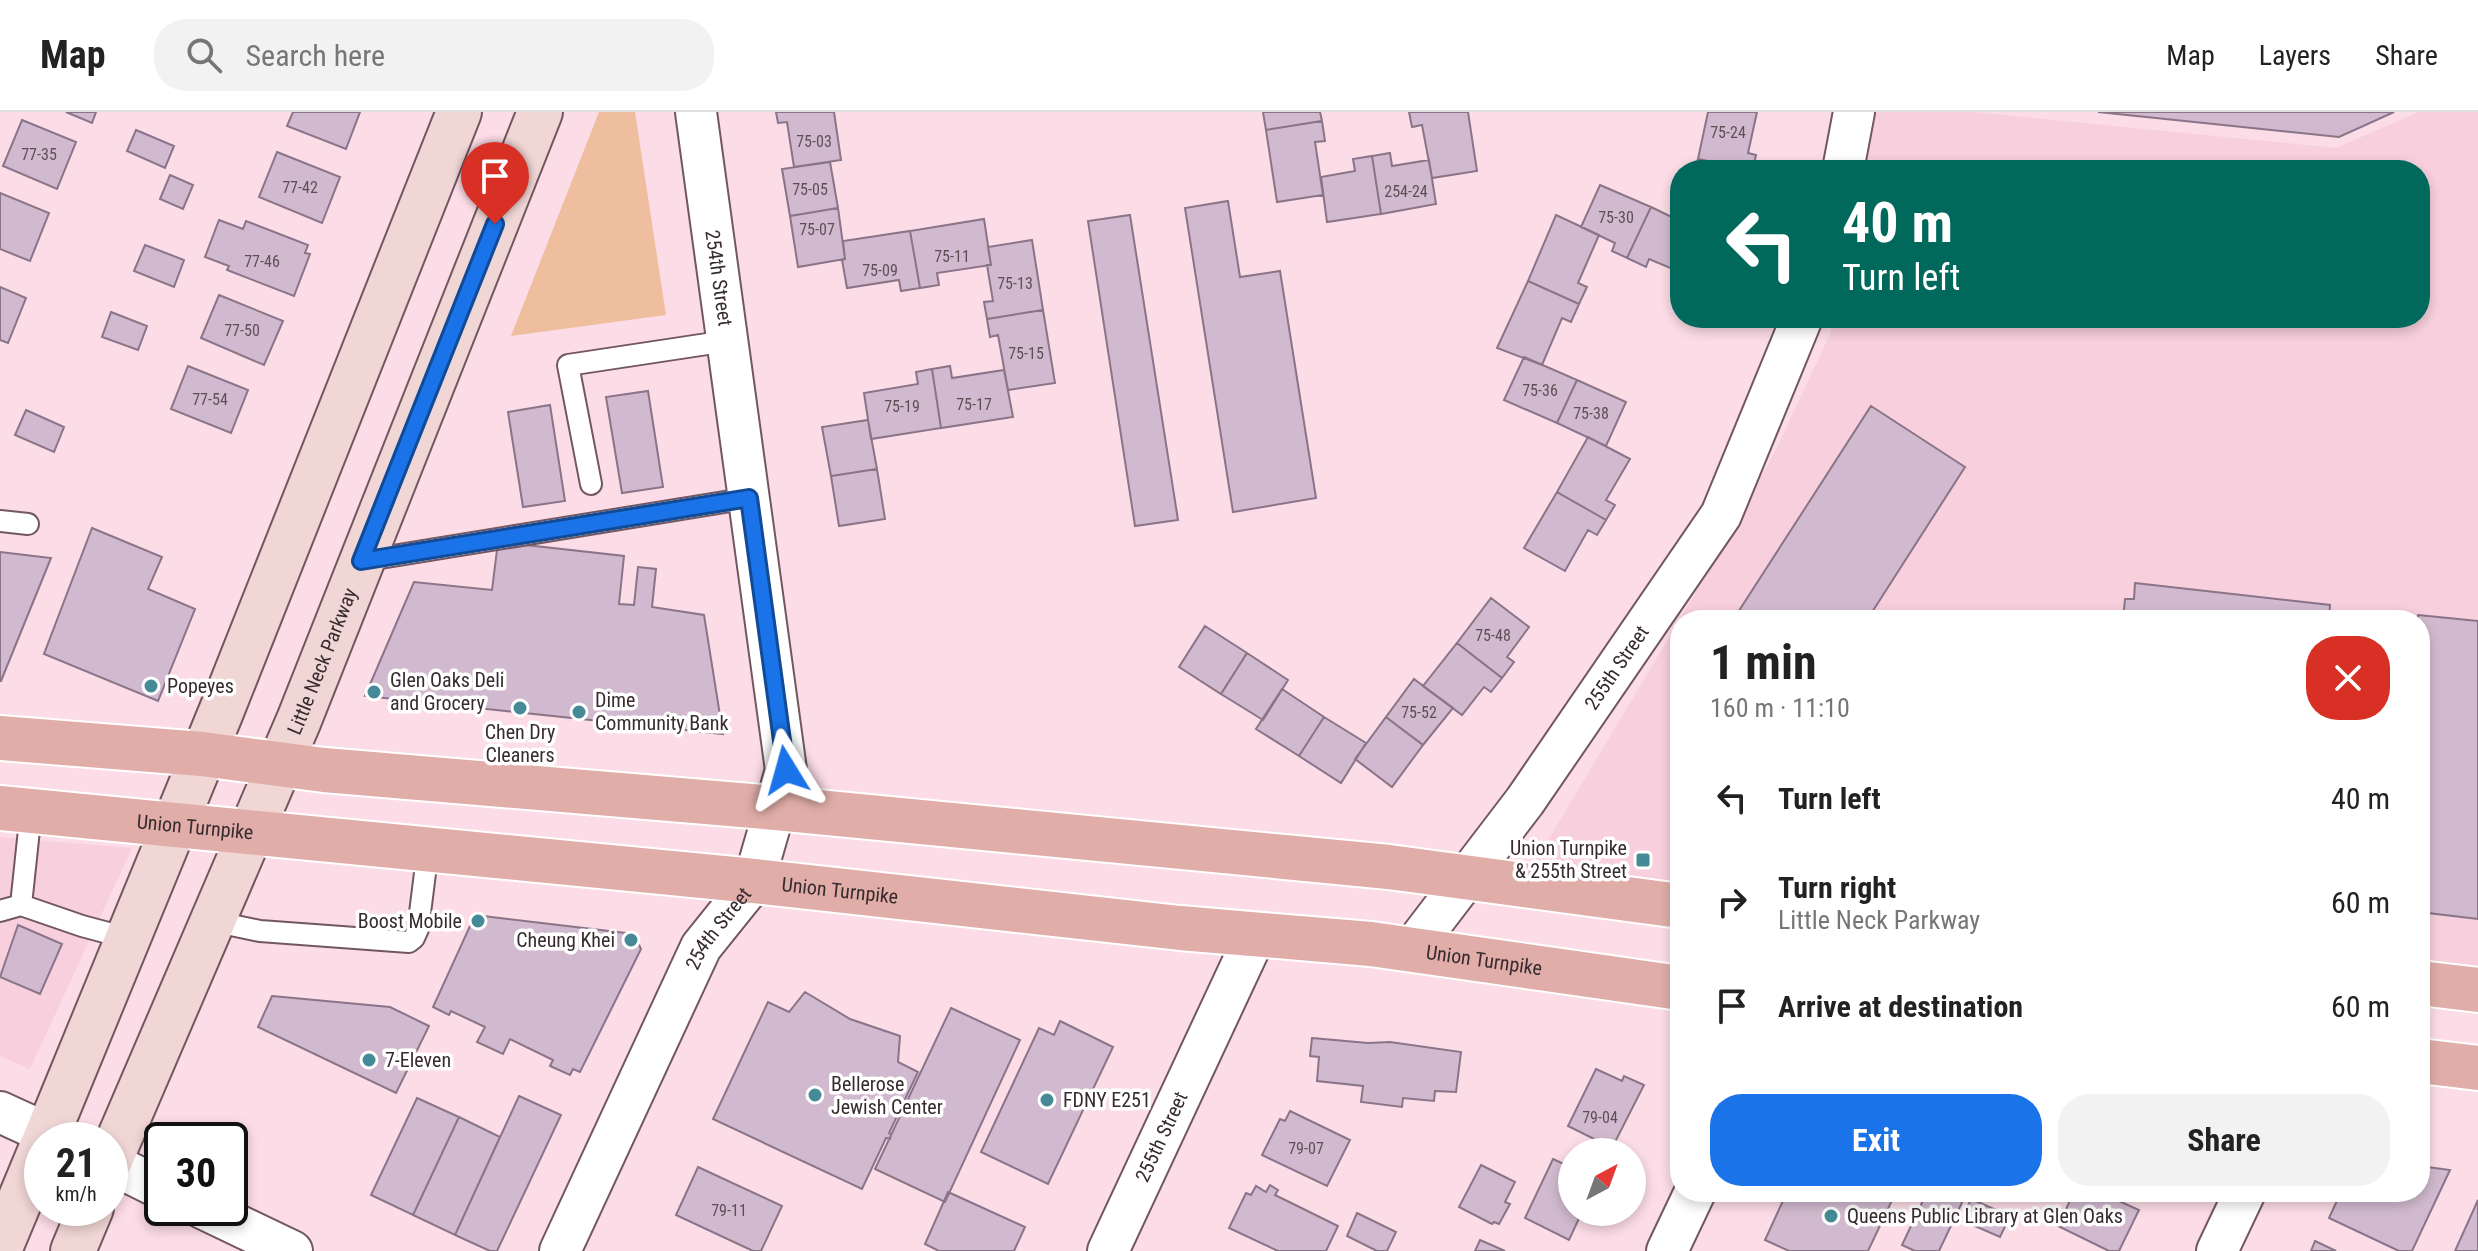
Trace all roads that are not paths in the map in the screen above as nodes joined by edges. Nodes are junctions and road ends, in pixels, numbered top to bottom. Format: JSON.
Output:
{"nodes":[{"id":1,"x":459,"y":112,"type":"edge"},
{"id":2,"x":540,"y":112,"type":"edge"},
{"id":3,"x":696,"y":112,"type":"edge"},
{"id":4,"x":1854,"y":112,"type":"edge"},
{"id":5,"x":1845,"y":160,"type":"edge"},
{"id":6,"x":1798,"y":328,"type":"edge"},
{"id":7,"x":727,"y":341,"type":"junction"},
{"id":8,"x":591,"y":484,"type":"dead end"},
{"id":9,"x":749,"y":498,"type":"junction"},
{"id":10,"x":0,"y":521,"type":"edge"},
{"id":11,"x":28,"y":524,"type":"dead end"},
{"id":12,"x":361,"y":561,"type":"junction"},
{"id":13,"x":0,"y":738,"type":"edge"},
{"id":14,"x":202,"y":754,"type":"junction"},
{"id":15,"x":280,"y":765,"type":"junction"},
{"id":16,"x":776,"y":808,"type":"junction"},
{"id":17,"x":16,"y":809,"type":"edge"},
{"id":18,"x":172,"y":825,"type":"junction"},
{"id":19,"x":252,"y":832,"type":"junction"},
{"id":20,"x":428,"y":849,"type":"junction"},
{"id":21,"x":1467,"y":877,"type":"junction"},
{"id":22,"x":754,"y":881,"type":"junction"},
{"id":23,"x":21,"y":905,"type":"junction"},
{"id":24,"x":1670,"y":905,"type":"edge"},
{"id":25,"x":0,"y":911,"type":"edge"},
{"id":26,"x":212,"y":921,"type":"junction"},
{"id":27,"x":1256,"y":934,"type":"junction"},
{"id":28,"x":127,"y":938,"type":"junction"},
{"id":29,"x":1412,"y":949,"type":"junction"},
{"id":30,"x":2430,"y":984,"type":"edge"},
{"id":31,"x":1670,"y":987,"type":"edge"},
{"id":32,"x":2478,"y":990,"type":"edge"},
{"id":33,"x":2430,"y":1062,"type":"edge"},
{"id":34,"x":2478,"y":1068,"type":"edge"},
{"id":35,"x":0,"y":1112,"type":"edge"},
{"id":36,"x":56,"y":1122,"type":"edge"},
{"id":37,"x":127,"y":1122,"type":"edge"},
{"id":38,"x":24,"y":1126,"type":"edge"},
{"id":39,"x":24,"y":1195,"type":"edge"},
{"id":40,"x":1690,"y":1202,"type":"edge"},
{"id":41,"x":2240,"y":1202,"type":"edge"},
{"id":42,"x":83,"y":1226,"type":"edge"},
{"id":43,"x":240,"y":1226,"type":"edge"},
{"id":44,"x":0,"y":1248,"type":"edge"},
{"id":45,"x":73,"y":1251,"type":"edge"},
{"id":46,"x":292,"y":1251,"type":"edge"},
{"id":47,"x":560,"y":1251,"type":"edge"},
{"id":48,"x":1108,"y":1251,"type":"edge"},
{"id":49,"x":1667,"y":1251,"type":"edge"},
{"id":50,"x":2217,"y":1251,"type":"edge"}],
"edges":[{"from":1,"to":14,"type":"main road"},
{"from":2,"to":12,"type":"main road","name":"Little Neck Parkway"},
{"from":3,"to":7,"type":"street","name":"254th Street"},
{"from":4,"to":5,"type":"street"},
{"from":6,"to":21,"type":"street","name":"255th Street"},
{"from":7,"to":8,"type":"lane"},
{"from":7,"to":9,"type":"street","name":"254th Street"},
{"from":9,"to":12,"type":"lane"},
{"from":9,"to":16,"type":"street","name":"254th Street"},
{"from":10,"to":11,"type":"lane"},
{"from":12,"to":15,"type":"main road","name":"Little Neck Parkway"},
{"from":13,"to":14,"type":"main road"},
{"from":14,"to":15,"type":"main road"},
{"from":14,"to":18,"type":"main road"},
{"from":15,"to":16,"type":"main road"},
{"from":15,"to":19,"type":"main road","name":"Little Neck Parkway"},
{"from":16,"to":21,"type":"main road"},
{"from":16,"to":22,"type":"street","name":"254th Street"},
{"from":17,"to":18,"type":"main road","name":"Union Turnpike"},
{"from":17,"to":23,"type":"lane"},
{"from":18,"to":19,"type":"main road","name":"Union Turnpike"},
{"from":18,"to":28,"type":"main road"},
{"from":19,"to":20,"type":"main road","name":"Union Turnpike"},
{"from":19,"to":26,"type":"main road","name":"Little Neck Parkway"},
{"from":20,"to":22,"type":"main road","name":"Union Turnpike"},
{"from":20,"to":26,"type":"lane"},
{"from":21,"to":24,"type":"main road"},
{"from":21,"to":29,"type":"street","name":"255th Street"},
{"from":22,"to":27,"type":"main road","name":"Union Turnpike"},
{"from":22,"to":47,"type":"street","name":"254th Street"},
{"from":23,"to":25,"type":"lane"},
{"from":23,"to":28,"type":"lane"},
{"from":26,"to":37,"type":"main road","name":"Little Neck Parkway"},
{"from":27,"to":29,"type":"main road","name":"Union Turnpike"},
{"from":27,"to":48,"type":"street","name":"255th Street"},
{"from":28,"to":36,"type":"main road"},
{"from":29,"to":31,"type":"main road","name":"Union Turnpike"},
{"from":30,"to":32,"type":"main road"},
{"from":33,"to":34,"type":"main road"},
{"from":35,"to":38,"type":"street"},
{"from":39,"to":44,"type":"main road"},
{"from":40,"to":49,"type":"street"},
{"from":41,"to":50,"type":"street"},
{"from":42,"to":45,"type":"main road"},
{"from":43,"to":46,"type":"street"}]}
